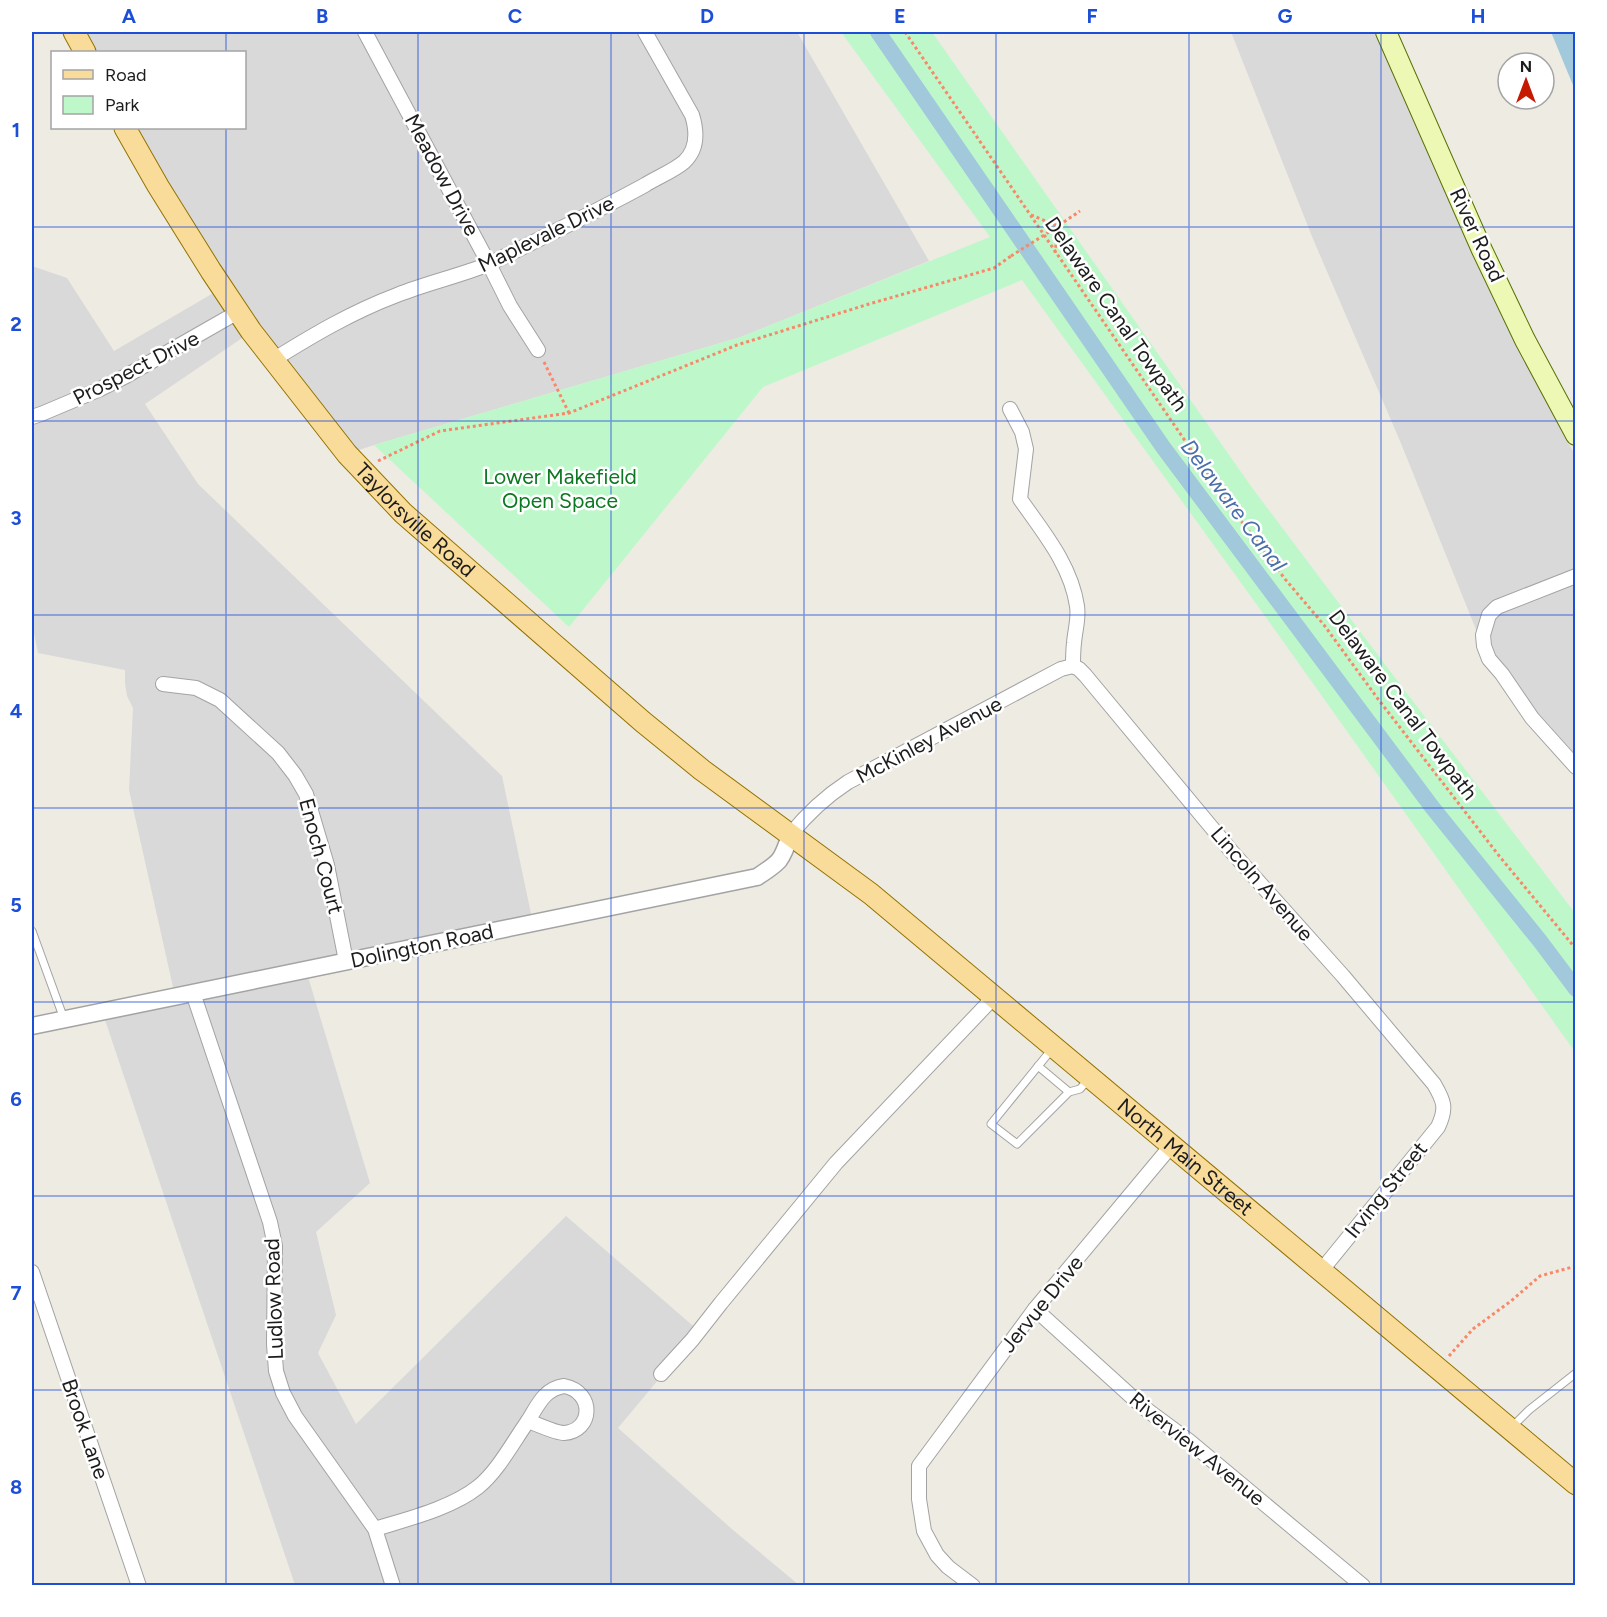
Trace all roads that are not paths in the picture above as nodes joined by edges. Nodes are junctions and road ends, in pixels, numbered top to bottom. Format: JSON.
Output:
{"nodes":[{"id":1,"x":74,"y":32,"type":"edge"},
{"id":2,"x":365,"y":32,"type":"edge"},
{"id":3,"x":645,"y":32,"type":"edge"},
{"id":4,"x":1386,"y":32,"type":"edge"},
{"id":5,"x":84,"y":51,"type":"edge"},
{"id":6,"x":126,"y":129,"type":"edge"},
{"id":7,"x":489,"y":264,"type":"junction"},
{"id":8,"x":238,"y":312,"type":"junction"},
{"id":9,"x":538,"y":350,"type":"road end"},
{"id":10,"x":273,"y":360,"type":"junction"},
{"id":11,"x":1010,"y":409,"type":"dead end"},
{"id":12,"x":32,"y":417,"type":"edge"},
{"id":13,"x":1575,"y":435,"type":"edge"},
{"id":14,"x":1575,"y":576,"type":"edge"},
{"id":15,"x":1073,"y":662,"type":"junction"},
{"id":16,"x":163,"y":684,"type":"dead end"},
{"id":17,"x":1575,"y":767,"type":"edge"},
{"id":18,"x":790,"y":835,"type":"junction"},
{"id":19,"x":32,"y":932,"type":"edge"},
{"id":20,"x":346,"y":961,"type":"junction"},
{"id":21,"x":193,"y":993,"type":"junction"},
{"id":22,"x":994,"y":997,"type":"junction"},
{"id":23,"x":64,"y":1019,"type":"junction"},
{"id":24,"x":32,"y":1026,"type":"edge"},
{"id":25,"x":1053,"y":1047,"type":"junction"},
{"id":26,"x":1038,"y":1066,"type":"junction"},
{"id":27,"x":1090,"y":1078,"type":"junction"},
{"id":28,"x":1069,"y":1092,"type":"junction"},
{"id":29,"x":1444,"y":1106,"type":"joint"},
{"id":30,"x":1171,"y":1146,"type":"junction"},
{"id":31,"x":1321,"y":1271,"type":"junction"},
{"id":32,"x":32,"y":1272,"type":"edge"},
{"id":33,"x":1035,"y":1309,"type":"junction"},
{"id":34,"x":1575,"y":1373,"type":"edge"},
{"id":35,"x":661,"y":1374,"type":"dead end"},
{"id":36,"x":528,"y":1421,"type":"dead end"},
{"id":37,"x":1510,"y":1429,"type":"junction"},
{"id":38,"x":1575,"y":1484,"type":"edge"},
{"id":39,"x":375,"y":1529,"type":"junction"},
{"id":40,"x":139,"y":1586,"type":"edge"},
{"id":41,"x":393,"y":1586,"type":"edge"},
{"id":42,"x":973,"y":1586,"type":"edge"},
{"id":43,"x":1363,"y":1586,"type":"edge"}],
"edges":[{"from":1,"to":5,"type":"main road"},
{"from":2,"to":7,"type":"street","name":"Meadow Drive"},
{"from":3,"to":7,"type":"street","name":"Maplevale Drive"},
{"from":4,"to":13,"type":"main road","name":"River Road"},
{"from":6,"to":8,"type":"main road","name":"Taylorsville Road"},
{"from":7,"to":9,"type":"street","name":"Meadow Drive"},
{"from":7,"to":10,"type":"street","name":"Maplevale Drive"},
{"from":8,"to":10,"type":"main road","name":"Taylorsville Road"},
{"from":8,"to":12,"type":"street","name":"Prospect Drive"},
{"from":10,"to":18,"type":"main road","name":"Taylorsville Road"},
{"from":11,"to":15,"type":"street"},
{"from":14,"to":17,"type":"street"},
{"from":15,"to":18,"type":"street","name":"McKinley Avenue"},
{"from":15,"to":29,"type":"street","name":"Lincoln Avenue"},
{"from":16,"to":20,"type":"street","name":"Enoch Court"},
{"from":18,"to":20,"type":"street","name":"Dolington Road"},
{"from":18,"to":22,"type":"main road","name":"North Main Street"},
{"from":19,"to":23,"type":"lane"},
{"from":20,"to":21,"type":"street","name":"Dolington Road"},
{"from":21,"to":23,"type":"street","name":"Dolington Road"},
{"from":21,"to":39,"type":"street","name":"Ludlow Road"},
{"from":22,"to":25,"type":"main road","name":"North Main Street"},
{"from":22,"to":35,"type":"street"},
{"from":23,"to":24,"type":"street","name":"Dolington Road"},
{"from":25,"to":26,"type":"lane"},
{"from":25,"to":27,"type":"main road","name":"North Main Street"},
{"from":26,"to":28,"type":"lane"},
{"from":26,"to":28,"type":"lane"},
{"from":27,"to":28,"type":"lane"},
{"from":27,"to":30,"type":"main road","name":"North Main Street"},
{"from":29,"to":31,"type":"street","name":"Irving Street"},
{"from":30,"to":31,"type":"main road","name":"North Main Street"},
{"from":30,"to":33,"type":"street","name":"Jervue Drive"},
{"from":31,"to":37,"type":"main road","name":"North Main Street"},
{"from":32,"to":40,"type":"street","name":"Brook Lane"},
{"from":33,"to":42,"type":"street","name":"Jervue Drive"},
{"from":33,"to":43,"type":"street","name":"Riverview Avenue"},
{"from":34,"to":37,"type":"lane"},
{"from":36,"to":39,"type":"street"},
{"from":37,"to":38,"type":"main road","name":"North Main Street"},
{"from":39,"to":41,"type":"street","name":"Ludlow Road"}]}
